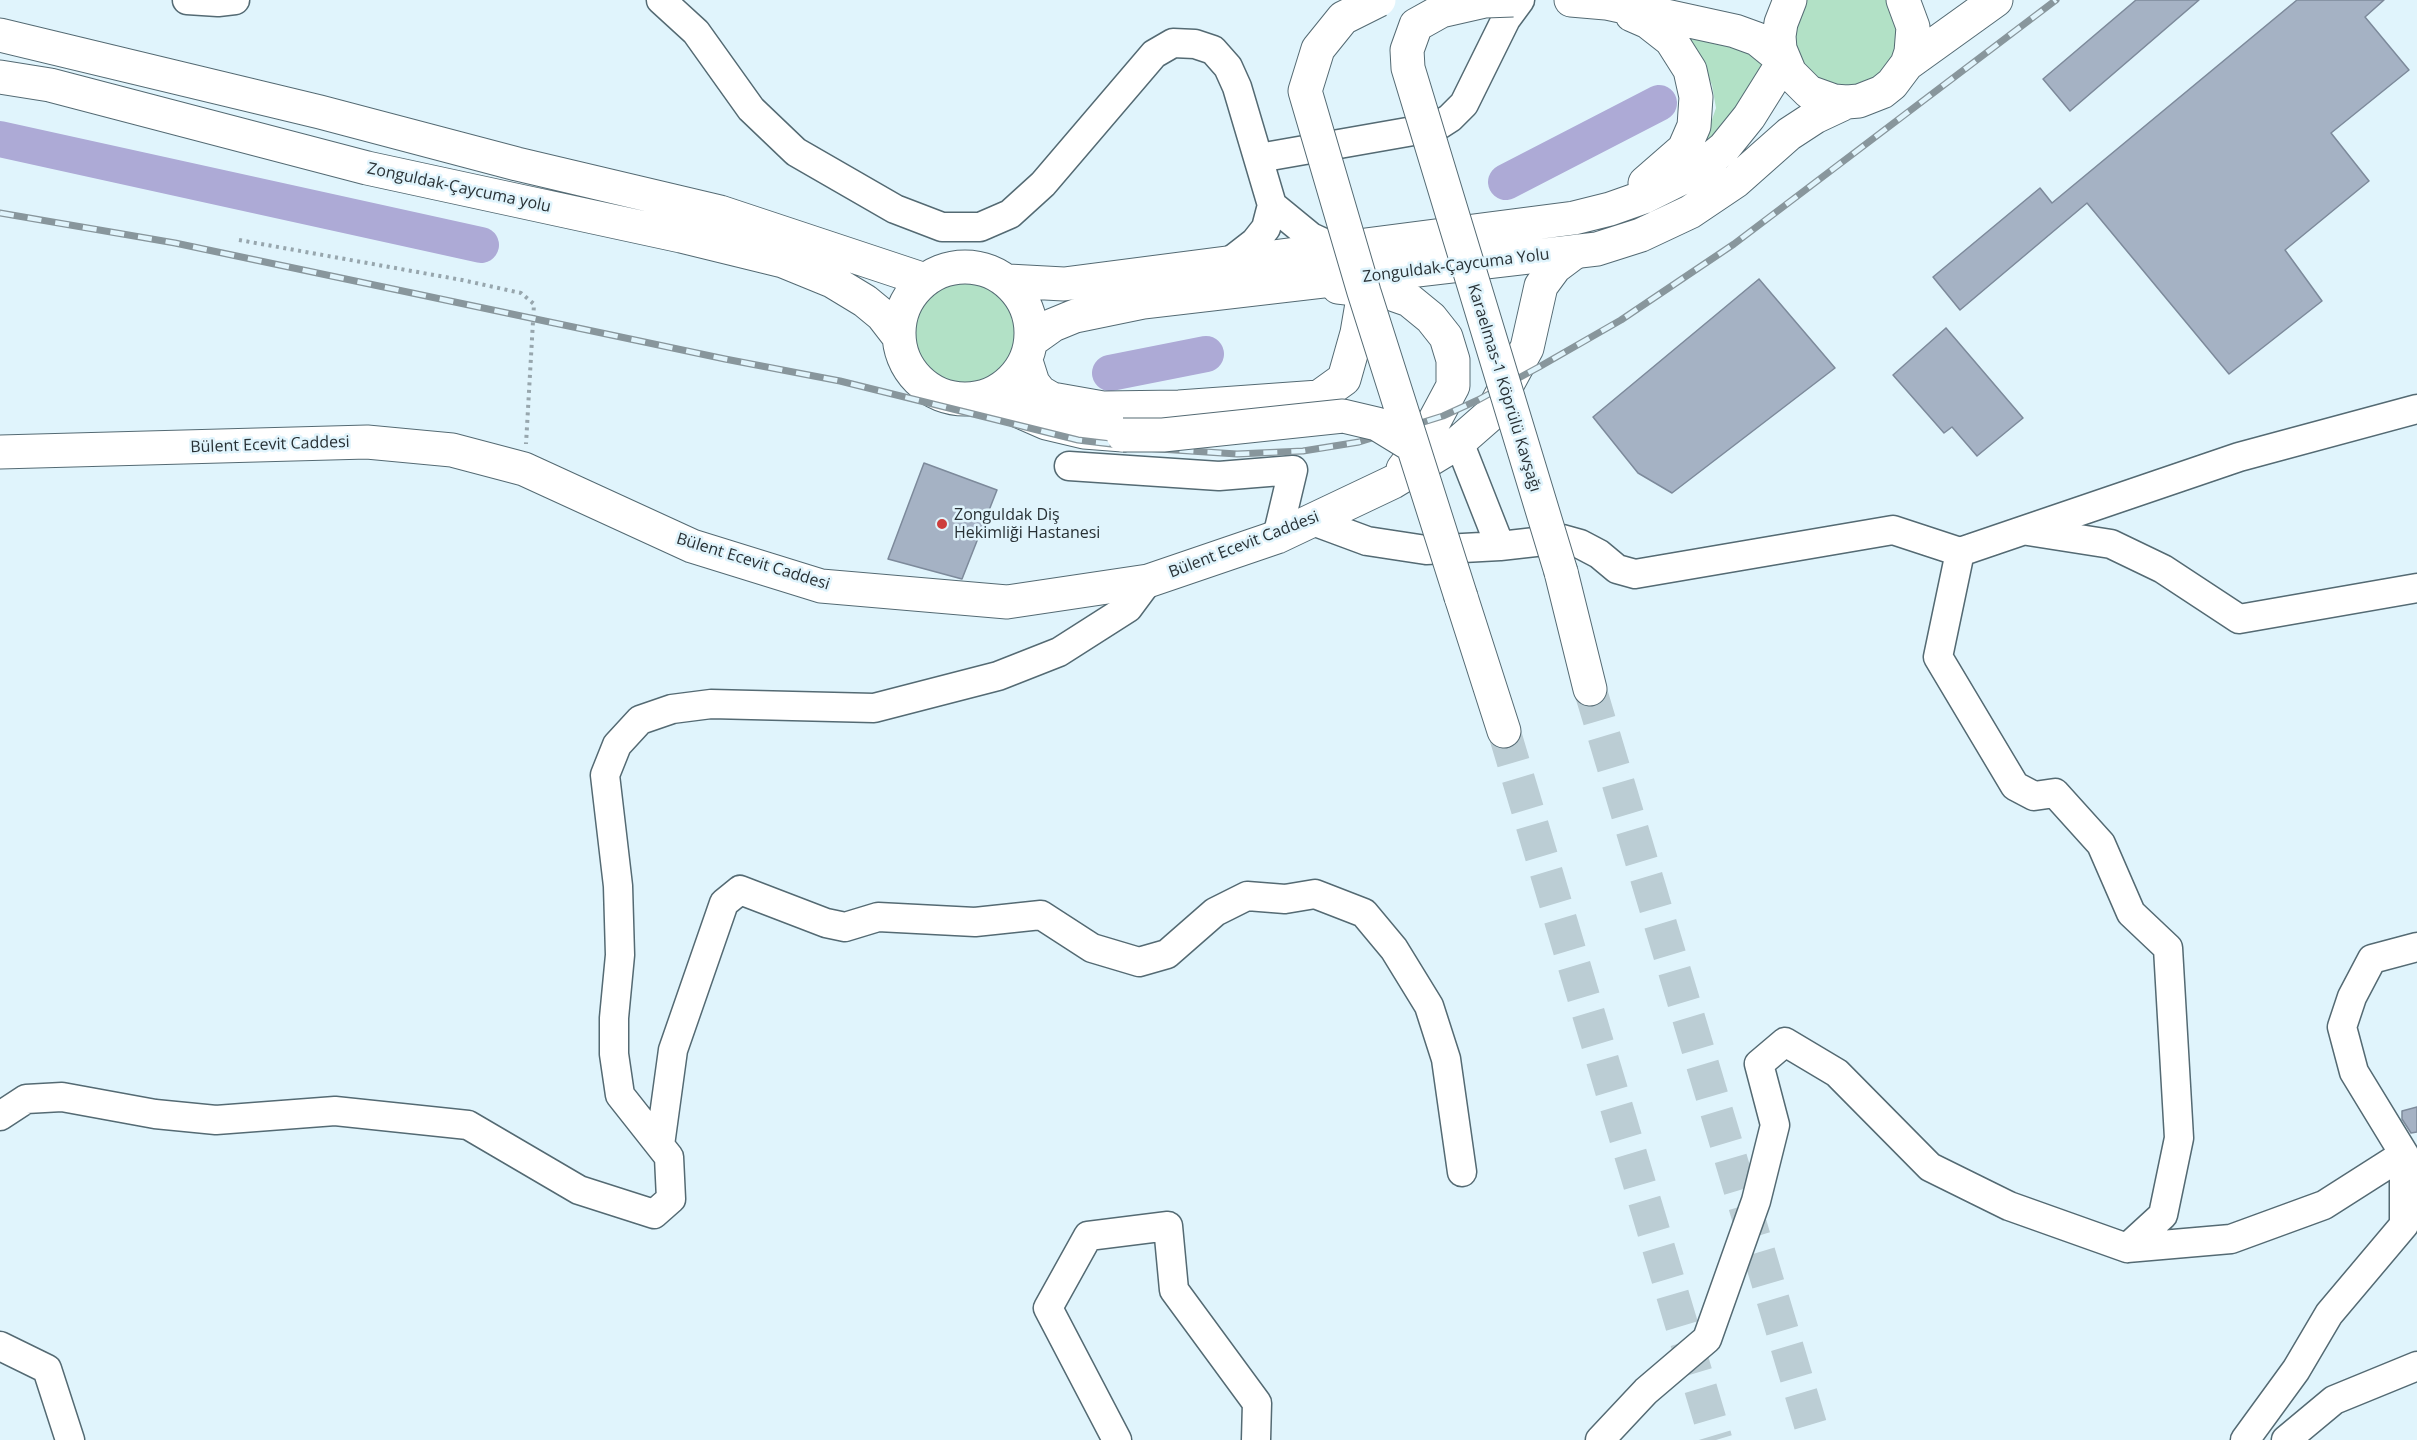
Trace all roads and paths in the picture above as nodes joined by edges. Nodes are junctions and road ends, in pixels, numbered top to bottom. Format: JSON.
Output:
{"nodes":[{"id":1,"x":187,"y":0,"type":"edge"},
{"id":2,"x":235,"y":0,"type":"edge"},
{"id":3,"x":661,"y":0,"type":"edge"},
{"id":4,"x":1379,"y":0,"type":"edge"},
{"id":5,"x":1514,"y":0,"type":"edge"},
{"id":6,"x":1520,"y":0,"type":"edge"},
{"id":7,"x":1571,"y":0,"type":"edge"},
{"id":8,"x":1790,"y":0,"type":"edge"},
{"id":9,"x":1903,"y":0,"type":"edge"},
{"id":10,"x":1996,"y":0,"type":"edge"},
{"id":11,"x":1606,"y":3,"type":"junction"},
{"id":12,"x":0,"y":35,"type":"edge"},
{"id":13,"x":1784,"y":61,"type":"junction"},
{"id":14,"x":1907,"y":64,"type":"junction"},
{"id":15,"x":0,"y":77,"type":"edge"},
{"id":16,"x":1847,"y":102,"type":"junction"},
{"id":17,"x":1259,"y":158,"type":"junction"},
{"id":18,"x":1272,"y":205,"type":"junction"},
{"id":19,"x":1610,"y":209,"type":"junction"},
{"id":20,"x":239,"y":240,"type":"dead end"},
{"id":21,"x":1337,"y":249,"type":"junction"},
{"id":22,"x":1575,"y":252,"type":"junction"},
{"id":23,"x":1228,"y":263,"type":"junction"},
{"id":24,"x":925,"y":280,"type":"junction"},
{"id":25,"x":1008,"y":281,"type":"junction"},
{"id":26,"x":1310,"y":283,"type":"junction"},
{"id":27,"x":1364,"y":292,"type":"junction"},
{"id":28,"x":899,"y":337,"type":"junction"},
{"id":29,"x":1029,"y":351,"type":"junction"},
{"id":30,"x":974,"y":399,"type":"junction"},
{"id":31,"x":2417,"y":409,"type":"edge"},
{"id":32,"x":1458,"y":442,"type":"junction"},
{"id":33,"x":1413,"y":446,"type":"junction"},
{"id":34,"x":0,"y":452,"type":"edge"},
{"id":35,"x":1069,"y":466,"type":"dead end"},
{"id":36,"x":524,"y":469,"type":"junction"},
{"id":37,"x":1393,"y":482,"type":"junction"},
{"id":38,"x":1313,"y":521,"type":"junction"},
{"id":39,"x":2025,"y":531,"type":"junction"},
{"id":40,"x":1277,"y":537,"type":"junction"},
{"id":41,"x":1500,"y":546,"type":"junction"},
{"id":42,"x":1960,"y":552,"type":"junction"},
{"id":43,"x":1148,"y":581,"type":"junction"},
{"id":44,"x":2417,"y":588,"type":"edge"},
{"id":45,"x":1590,"y":688,"type":"tunnel mouth"},
{"id":46,"x":1504,"y":731,"type":"tunnel mouth"},
{"id":47,"x":2417,"y":946,"type":"edge"},
{"id":48,"x":0,"y":1116,"type":"edge"},
{"id":49,"x":660,"y":1145,"type":"junction"},
{"id":50,"x":2404,"y":1154,"type":"junction"},
{"id":51,"x":1462,"y":1172,"type":"dead end"},
{"id":52,"x":2127,"y":1248,"type":"junction"},
{"id":53,"x":0,"y":1346,"type":"edge"},
{"id":54,"x":2417,"y":1366,"type":"edge"},
{"id":55,"x":70,"y":1440,"type":"edge"},
{"id":56,"x":1117,"y":1440,"type":"edge"},
{"id":57,"x":1256,"y":1440,"type":"edge"},
{"id":58,"x":1600,"y":1440,"type":"edge"},
{"id":59,"x":2246,"y":1440,"type":"edge"},
{"id":60,"x":2286,"y":1440,"type":"edge"}],
"edges":[{"from":1,"to":2,"type":"street"},
{"from":3,"to":17,"type":"street"},
{"from":4,"to":27,"type":"main road","bridge":true},
{"from":5,"to":45,"type":"main road","name":"Karaelmas-1 Köprülü Kavşağı","bridge":true},
{"from":6,"to":17,"type":"street"},
{"from":7,"to":11,"type":"main road"},
{"from":8,"to":13,"type":"main road"},
{"from":9,"to":14,"type":"main road"},
{"from":10,"to":14,"type":"main road"},
{"from":11,"to":13,"type":"main road"},
{"from":11,"to":19,"type":"main road"},
{"from":12,"to":24,"type":"main road"},
{"from":13,"to":16,"type":"main road"},
{"from":13,"to":19,"type":"main road","name":"Zonguldak-Çaycuma Yolu"},
{"from":14,"to":16,"type":"main road","name":"Zonguldak-Çaycuma Yolu"},
{"from":15,"to":28,"type":"main road","name":"Zonguldak-Çaycuma yolu"},
{"from":16,"to":22,"type":"main road","name":"Zonguldak-Çaycuma Yolu"},
{"from":17,"to":18,"type":"street"},
{"from":18,"to":21,"type":"street"},
{"from":18,"to":23,"type":"street"},
{"from":19,"to":21,"type":"main road","name":"Zonguldak-Çaycuma Yolu"},
{"from":20,"to":36,"type":"path"},
{"from":21,"to":23,"type":"main road","name":"Zonguldak-Çaycuma Yolu"},
{"from":22,"to":26,"type":"main road","name":"Zonguldak-Çaycuma Yolu"},
{"from":22,"to":32,"type":"main road","name":"Bülent Ecevit Caddesi"},
{"from":23,"to":25,"type":"main road","name":"Zonguldak-Çaycuma Yolu"},
{"from":24,"to":25,"type":"main road"},
{"from":24,"to":28,"type":"main road"},
{"from":25,"to":29,"type":"main road"},
{"from":26,"to":29,"type":"main road","name":"Zonguldak-Çaycuma Yolu"},
{"from":26,"to":37,"type":"main road"},
{"from":27,"to":29,"type":"main road"},
{"from":27,"to":33,"type":"main road","bridge":true},
{"from":28,"to":30,"type":"main road"},
{"from":29,"to":30,"type":"main road"},
{"from":30,"to":33,"type":"main road","bridge":true},
{"from":31,"to":39,"type":"street"},
{"from":32,"to":37,"type":"main road","name":"Bülent Ecevit Caddesi"},
{"from":32,"to":41,"type":"street"},
{"from":33,"to":46,"type":"main road","bridge":true},
{"from":34,"to":36,"type":"main road","name":"Bülent Ecevit Caddesi"},
{"from":35,"to":40,"type":"street"},
{"from":36,"to":43,"type":"main road","name":"Bülent Ecevit Caddesi"},
{"from":37,"to":38,"type":"main road","name":"Bülent Ecevit Caddesi"},
{"from":38,"to":40,"type":"main road","name":"Bülent Ecevit Caddesi"},
{"from":38,"to":41,"type":"street"},
{"from":39,"to":42,"type":"street"},
{"from":39,"to":44,"type":"street"},
{"from":40,"to":43,"type":"main road","name":"Bülent Ecevit Caddesi"},
{"from":41,"to":42,"type":"street"},
{"from":42,"to":52,"type":"street"},
{"from":43,"to":49,"type":"street"},
{"from":47,"to":50,"type":"street"},
{"from":48,"to":49,"type":"street"},
{"from":49,"to":51,"type":"street"},
{"from":50,"to":52,"type":"street"},
{"from":50,"to":59,"type":"street"},
{"from":52,"to":58,"type":"street"},
{"from":53,"to":55,"type":"street"},
{"from":54,"to":60,"type":"street"},
{"from":56,"to":57,"type":"street"}]}
